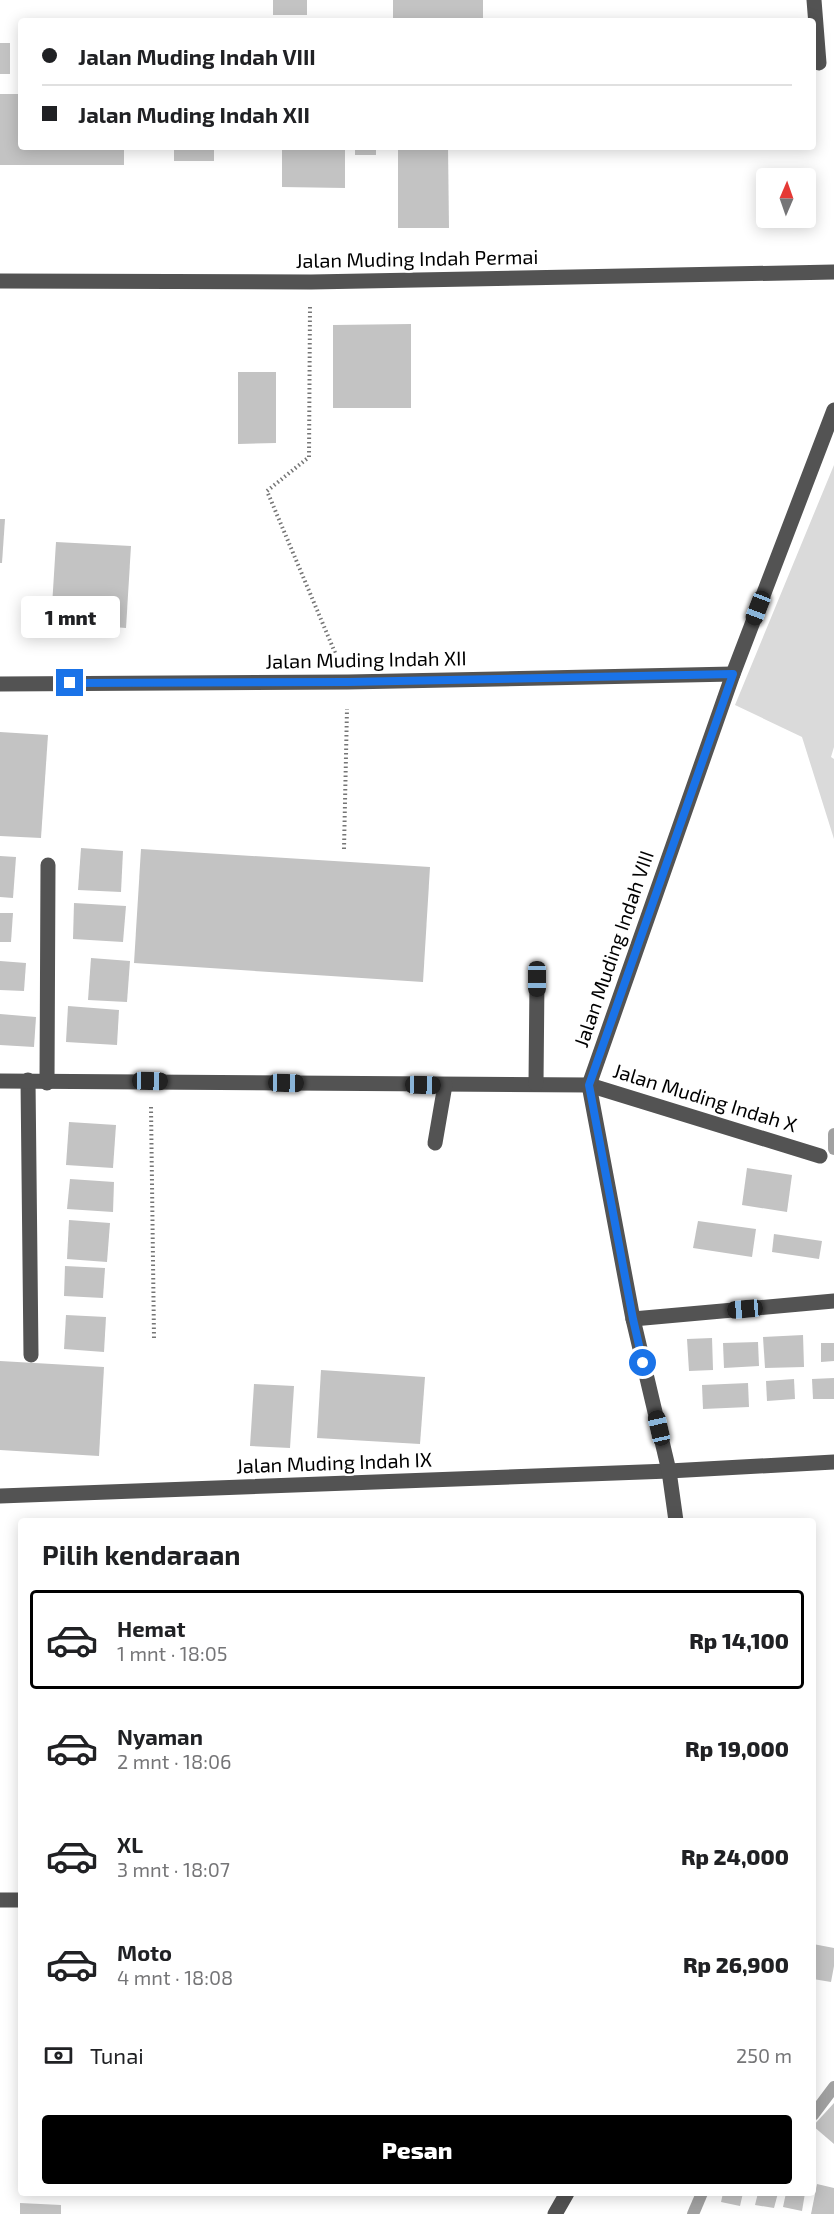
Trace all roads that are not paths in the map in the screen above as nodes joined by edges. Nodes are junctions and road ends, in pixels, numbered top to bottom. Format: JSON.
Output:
{"nodes":[{"id":1,"x":814,"y":0,"type":"edge"},
{"id":2,"x":815,"y":18,"type":"edge"},
{"id":3,"x":816,"y":25,"type":"edge"},
{"id":4,"x":819,"y":63,"type":"dead end"},
{"id":5,"x":834,"y":272,"type":"edge"},
{"id":6,"x":0,"y":281,"type":"edge"},
{"id":7,"x":834,"y":410,"type":"edge"},
{"id":8,"x":733,"y":674,"type":"junction"},
{"id":9,"x":0,"y":684,"type":"edge"},
{"id":10,"x":48,"y":865,"type":"dead end"},
{"id":11,"x":537,"y":979,"type":"dead end"},
{"id":12,"x":28,"y":1080,"type":"junction"},
{"id":13,"x":0,"y":1081,"type":"edge"},
{"id":14,"x":47,"y":1083,"type":"junction"},
{"id":15,"x":536,"y":1084,"type":"junction"},
{"id":16,"x":446,"y":1085,"type":"junction"},
{"id":17,"x":589,"y":1085,"type":"junction"},
{"id":18,"x":435,"y":1143,"type":"dead end"},
{"id":19,"x":820,"y":1156,"type":"dead end"},
{"id":20,"x":834,"y":1300,"type":"edge"},
{"id":21,"x":633,"y":1319,"type":"junction"},
{"id":22,"x":31,"y":1355,"type":"dead end"},
{"id":23,"x":834,"y":1462,"type":"edge"},
{"id":24,"x":669,"y":1471,"type":"junction"},
{"id":25,"x":0,"y":1496,"type":"edge"},
{"id":26,"x":676,"y":1518,"type":"edge"},
{"id":27,"x":0,"y":1900,"type":"edge"},
{"id":28,"x":18,"y":1900,"type":"edge"},
{"id":29,"x":565,"y":2196,"type":"edge"},
{"id":30,"x":555,"y":2214,"type":"edge"}],
"edges":[{"from":1,"to":2,"type":"street"},
{"from":3,"to":4,"type":"street"},
{"from":5,"to":6,"type":"street","name":"Jalan Muding Indah Permai"},
{"from":7,"to":8,"type":"street","name":"Jalan Muding Indah VIII"},
{"from":8,"to":9,"type":"street","name":"Jalan Muding Indah XII"},
{"from":8,"to":17,"type":"street","name":"Jalan Muding Indah VIII"},
{"from":10,"to":14,"type":"street"},
{"from":11,"to":15,"type":"street"},
{"from":12,"to":13,"type":"street","name":"Jalan Muding Indah X"},
{"from":12,"to":14,"type":"street","name":"Jalan Muding Indah X"},
{"from":12,"to":22,"type":"street"},
{"from":14,"to":16,"type":"street","name":"Jalan Muding Indah X"},
{"from":15,"to":16,"type":"street","name":"Jalan Muding Indah X"},
{"from":15,"to":17,"type":"street","name":"Jalan Muding Indah X"},
{"from":16,"to":18,"type":"street"},
{"from":17,"to":19,"type":"street","name":"Jalan Muding Indah X"},
{"from":17,"to":21,"type":"street","name":"Jalan Muding Indah VIII"},
{"from":20,"to":21,"type":"street"},
{"from":21,"to":24,"type":"street","name":"Jalan Muding Indah VIII"},
{"from":23,"to":24,"type":"street","name":"Jalan Muding Indah IX"},
{"from":24,"to":25,"type":"street","name":"Jalan Muding Indah IX"},
{"from":24,"to":26,"type":"street","name":"Jalan Muding Indah VIII"},
{"from":27,"to":28,"type":"street"},
{"from":29,"to":30,"type":"street"}]}
